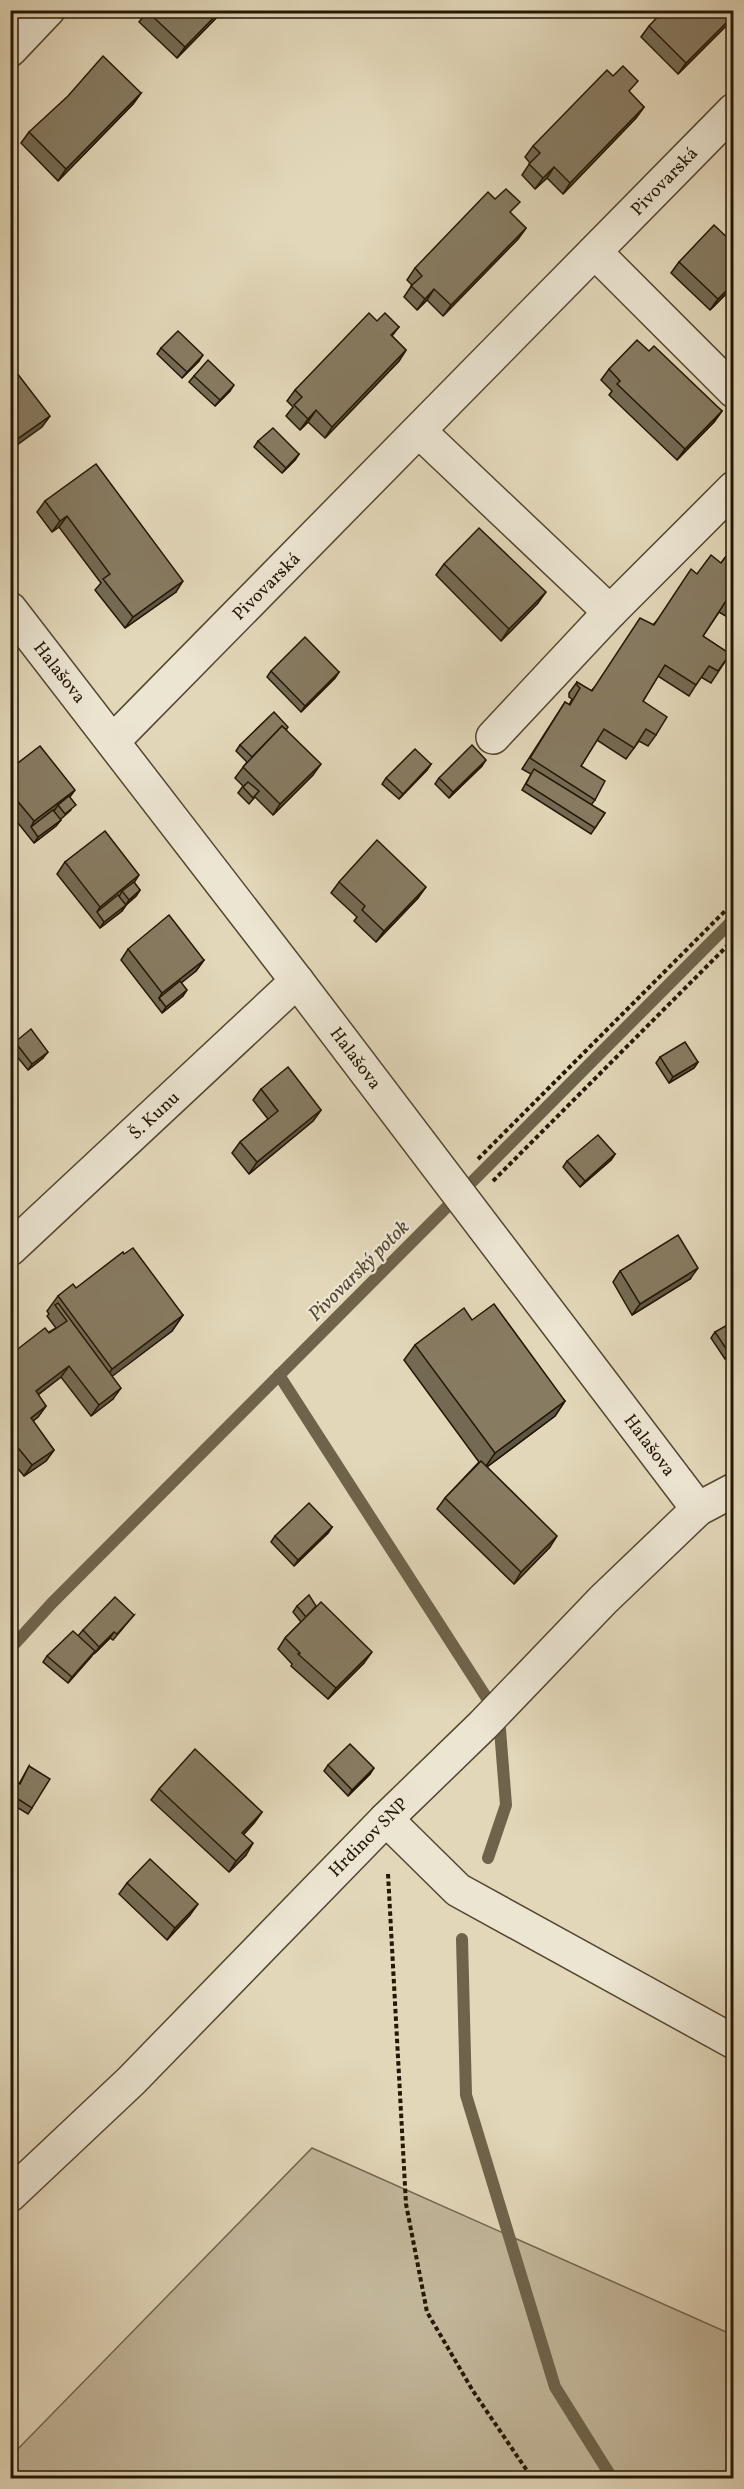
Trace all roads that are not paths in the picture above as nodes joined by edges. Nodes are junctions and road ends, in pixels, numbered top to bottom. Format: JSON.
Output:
{"nodes":[{"id":1,"x":48,"y":10,"type":"edge"},
{"id":2,"x":10,"y":50,"type":"edge"},
{"id":3,"x":734,"y":110,"type":"edge"},
{"id":4,"x":595,"y":252,"type":"junction"},
{"id":5,"x":734,"y":391,"type":"edge"},
{"id":6,"x":419,"y":431,"type":"junction"},
{"id":7,"x":734,"y":488,"type":"edge"},
{"id":8,"x":10,"y":609,"type":"edge"},
{"id":9,"x":610,"y":612,"type":"junction"},
{"id":10,"x":493,"y":737,"type":"dead end"},
{"id":11,"x":113,"y":741,"type":"junction"},
{"id":12,"x":297,"y":981,"type":"junction"},
{"id":13,"x":10,"y":1250,"type":"edge"},
{"id":14,"x":734,"y":1490,"type":"edge"},
{"id":15,"x":698,"y":1509,"type":"junction"},
{"id":16,"x":386,"y":1819,"type":"junction"},
{"id":17,"x":734,"y":2042,"type":"edge"},
{"id":18,"x":10,"y":2195,"type":"edge"}],
"edges":[{"from":1,"to":2,"type":"street"},
{"from":3,"to":4,"type":"street","name":"Pivovarská"},
{"from":4,"to":5,"type":"street"},
{"from":4,"to":6,"type":"street","name":"Pivovarská"},
{"from":6,"to":9,"type":"street"},
{"from":6,"to":11,"type":"street","name":"Pivovarská"},
{"from":7,"to":9,"type":"street"},
{"from":8,"to":11,"type":"street","name":"Halašova"},
{"from":9,"to":10,"type":"street"},
{"from":11,"to":12,"type":"street","name":"Halašova"},
{"from":12,"to":13,"type":"street","name":"Š. Kunu"},
{"from":12,"to":15,"type":"street","name":"Halašova"},
{"from":14,"to":15,"type":"street","name":"Hrdinov SNP"},
{"from":15,"to":16,"type":"street","name":"Hrdinov SNP"},
{"from":16,"to":17,"type":"street"},
{"from":16,"to":18,"type":"street","name":"Hrdinov SNP"}]}
